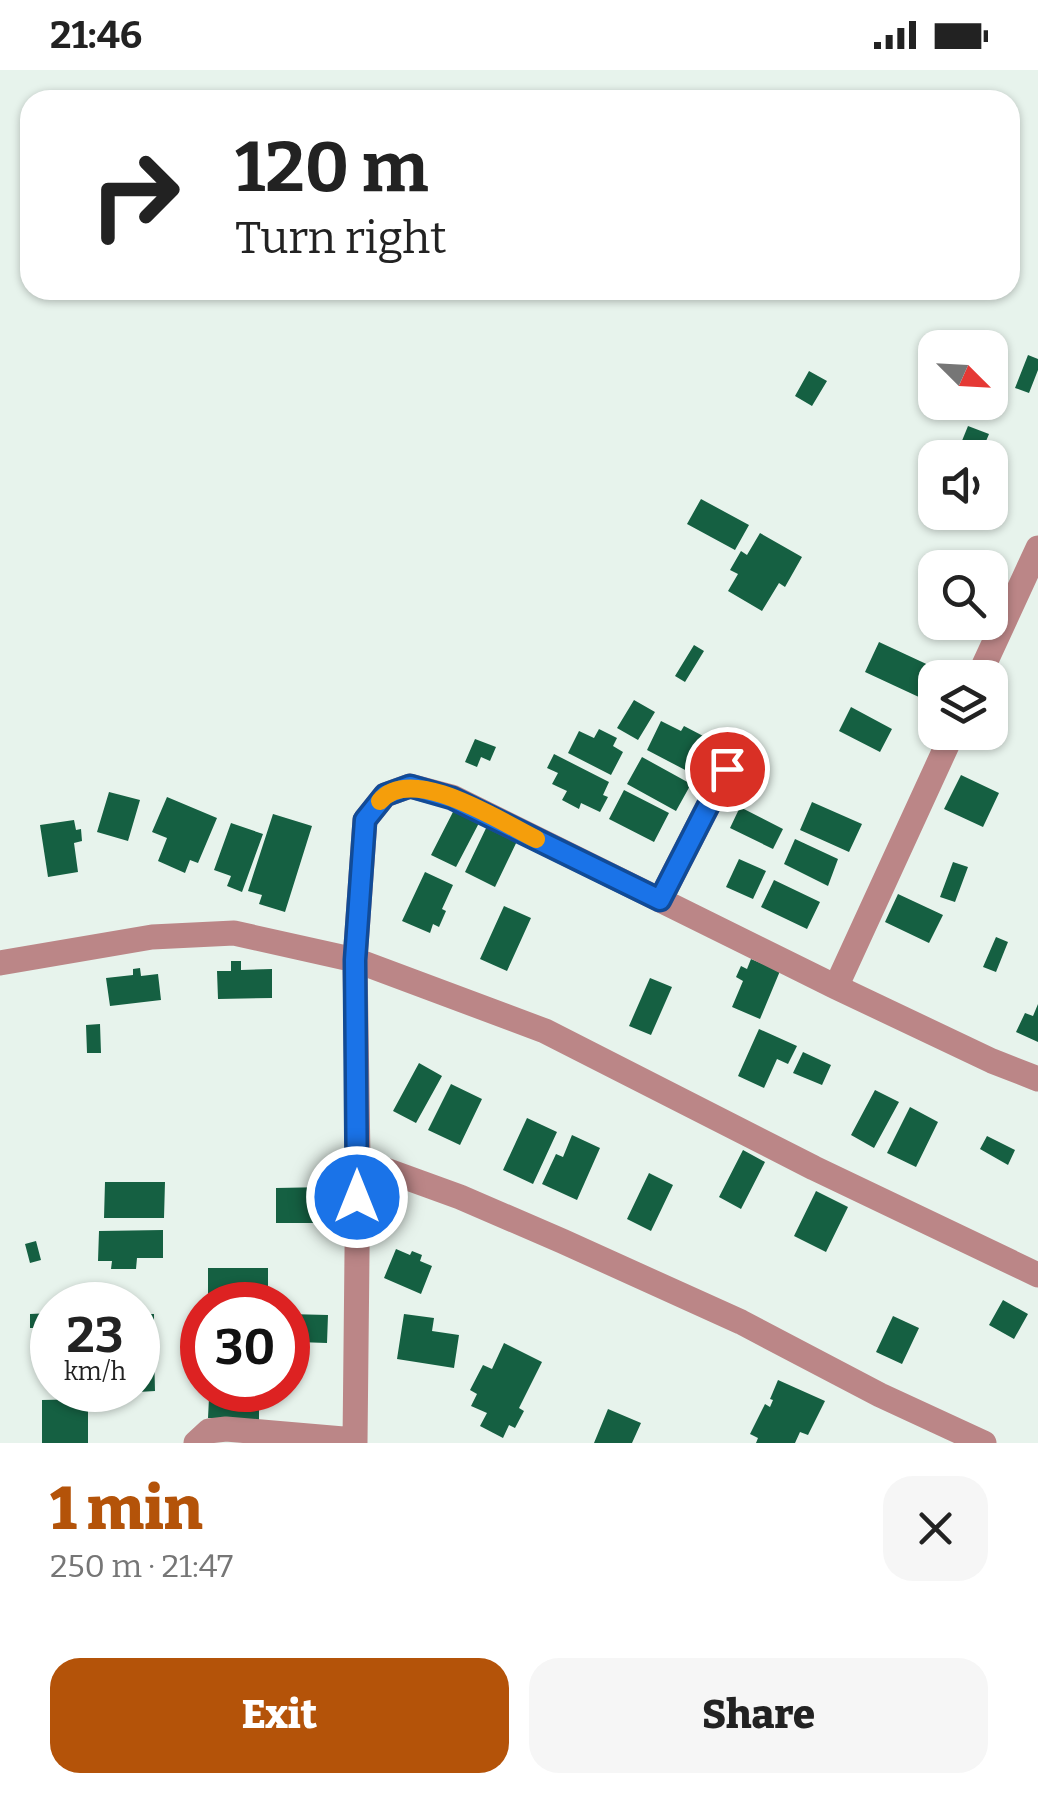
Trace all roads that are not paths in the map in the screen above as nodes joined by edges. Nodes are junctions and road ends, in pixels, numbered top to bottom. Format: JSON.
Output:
{"nodes":[{"id":1,"x":1038,"y":548,"type":"edge"},
{"id":2,"x":986,"y":660,"type":"edge"},
{"id":3,"x":945,"y":750,"type":"edge"},
{"id":4,"x":727,"y":769,"type":"dead end"},
{"id":5,"x":660,"y":900,"type":"junction"},
{"id":6,"x":355,"y":960,"type":"junction"},
{"id":7,"x":0,"y":963,"type":"edge"},
{"id":8,"x":836,"y":987,"type":"junction"},
{"id":9,"x":1038,"y":1079,"type":"edge"},
{"id":10,"x":358,"y":1160,"type":"junction"},
{"id":11,"x":1038,"y":1274,"type":"edge"},
{"id":12,"x":355,"y":1442,"type":"edge"},
{"id":13,"x":196,"y":1443,"type":"edge"},
{"id":14,"x":984,"y":1443,"type":"edge"}],
"edges":[{"from":1,"to":2,"type":"street"},
{"from":3,"to":8,"type":"street"},
{"from":4,"to":5,"type":"street"},
{"from":5,"to":6,"type":"street"},
{"from":5,"to":8,"type":"street"},
{"from":6,"to":7,"type":"street"},
{"from":6,"to":10,"type":"street"},
{"from":6,"to":11,"type":"street"},
{"from":8,"to":9,"type":"street"},
{"from":10,"to":12,"type":"street"},
{"from":10,"to":14,"type":"street"},
{"from":12,"to":13,"type":"street"}]}
